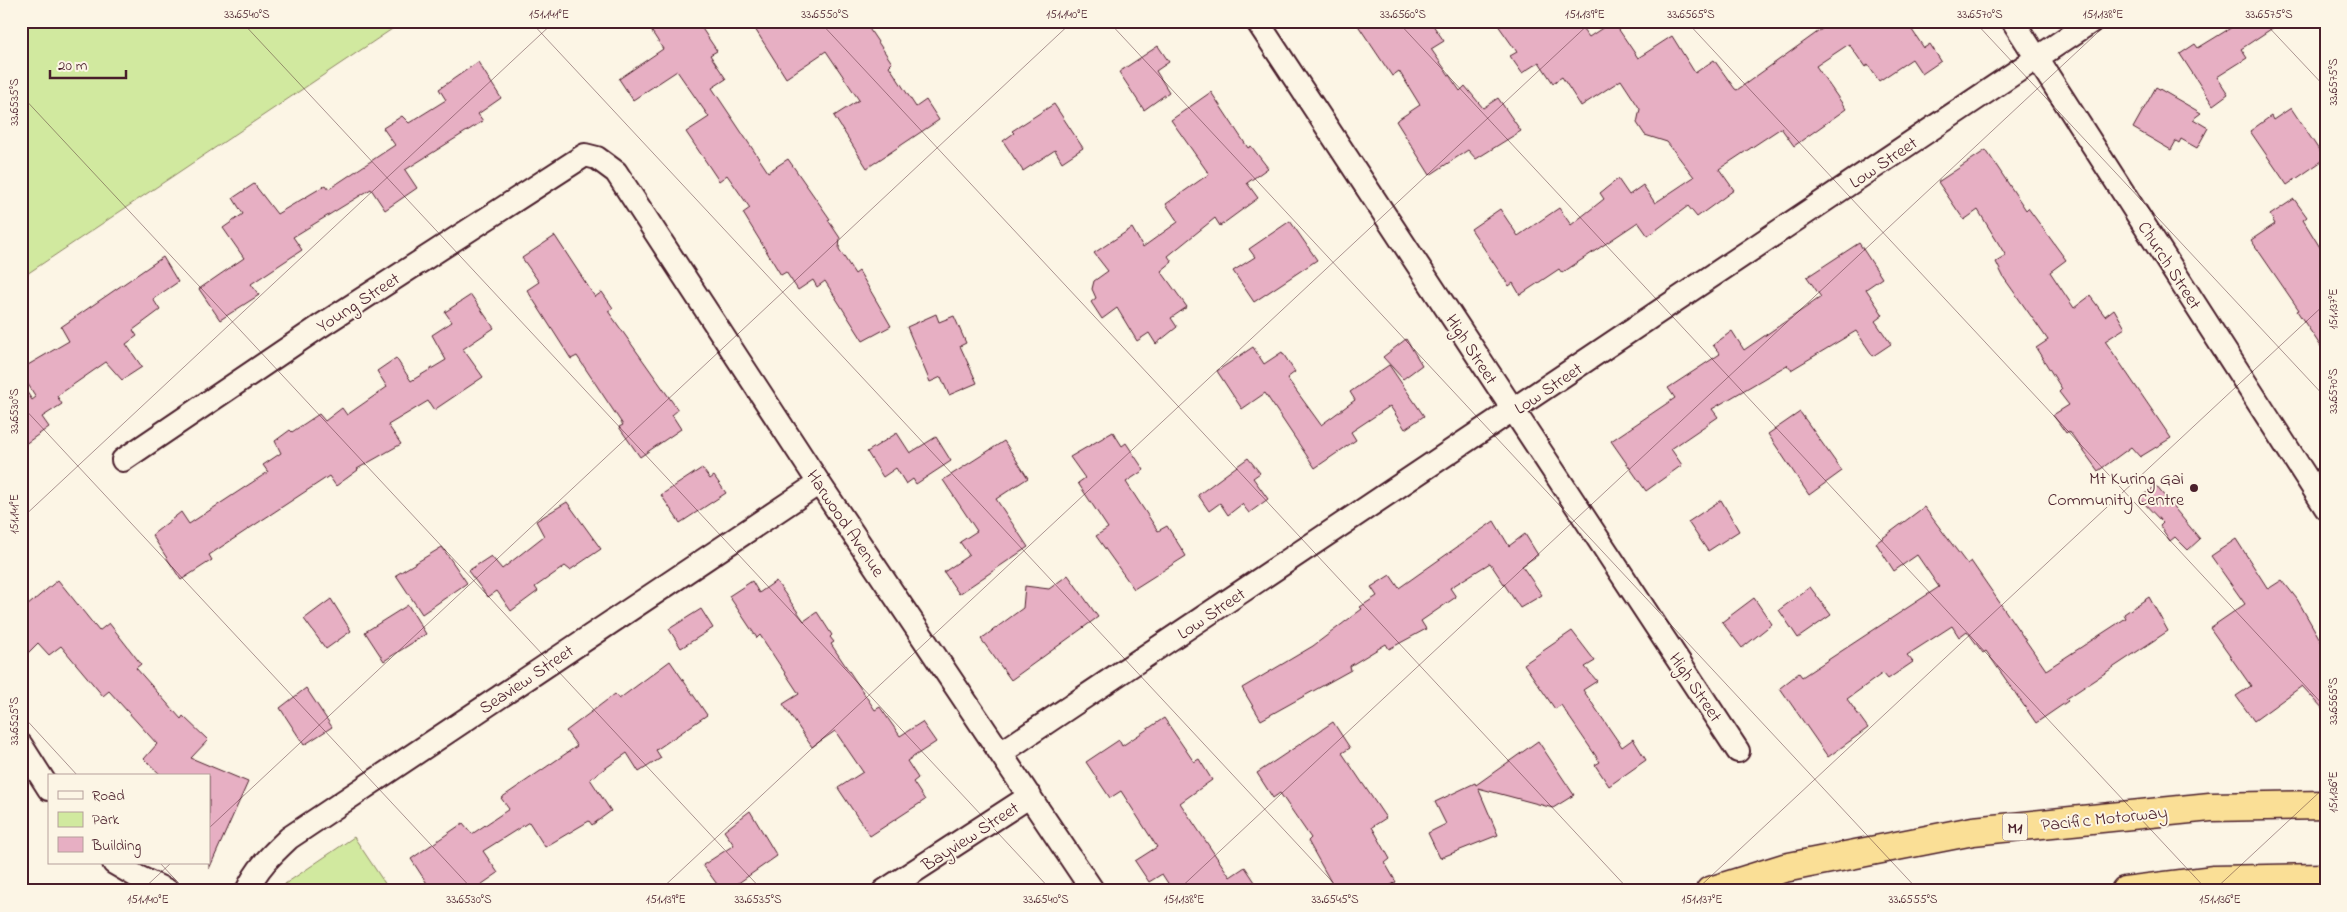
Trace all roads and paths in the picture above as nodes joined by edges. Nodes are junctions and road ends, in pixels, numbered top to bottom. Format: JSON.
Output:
{"nodes":[{"id":1,"x":1257,"y":21,"type":"edge"},
{"id":2,"x":2013,"y":21,"type":"edge"},
{"id":3,"x":2092,"y":21,"type":"edge"},
{"id":4,"x":2037,"y":58,"type":"junction"},
{"id":5,"x":597,"y":158,"type":"joint"},
{"id":6,"x":1513,"y":412,"type":"junction"},
{"id":7,"x":123,"y":460,"type":"dead end"},
{"id":8,"x":819,"y":483,"type":"junction"},
{"id":9,"x":2326,"y":508,"type":"edge"},
{"id":10,"x":21,"y":745,"type":"edge"},
{"id":11,"x":1738,"y":751,"type":"dead end"},
{"id":12,"x":1001,"y":753,"type":"junction"},
{"id":13,"x":48,"y":787,"type":"edge"},
{"id":14,"x":1030,"y":796,"type":"junction"},
{"id":15,"x":2326,"y":805,"type":"edge"},
{"id":16,"x":116,"y":864,"type":"edge"},
{"id":17,"x":2326,"y":878,"type":"edge"},
{"id":18,"x":168,"y":891,"type":"edge"},
{"id":19,"x":247,"y":891,"type":"edge"},
{"id":20,"x":884,"y":891,"type":"edge"},
{"id":21,"x":1093,"y":891,"type":"edge"},
{"id":22,"x":1710,"y":891,"type":"edge"},
{"id":23,"x":2124,"y":891,"type":"edge"}],
"edges":[{"from":1,"to":6,"type":"street","name":"High Street"},
{"from":2,"to":4,"type":"street","name":"Church Street"},
{"from":3,"to":4,"type":"street","name":"Low Street"},
{"from":4,"to":6,"type":"street","name":"Low Street"},
{"from":4,"to":9,"type":"street","name":"Church Street"},
{"from":5,"to":7,"type":"street","name":"Young Street"},
{"from":5,"to":8,"type":"street","name":"Harwood Avenue"},
{"from":6,"to":11,"type":"street","name":"High Street"},
{"from":6,"to":12,"type":"street","name":"Low Street"},
{"from":8,"to":12,"type":"street","name":"Harwood Avenue"},
{"from":8,"to":19,"type":"street","name":"Seaview Street"},
{"from":10,"to":13,"type":"street"},
{"from":12,"to":14,"type":"street","name":"Harwood Avenue"},
{"from":14,"to":20,"type":"street","name":"Bayview Street"},
{"from":14,"to":21,"type":"street","name":"Harwood Avenue"},
{"from":15,"to":22,"type":"highway","name":"Pacific Motorway","number":"M1"},
{"from":16,"to":18,"type":"street"},
{"from":17,"to":23,"type":"highway"}]}
